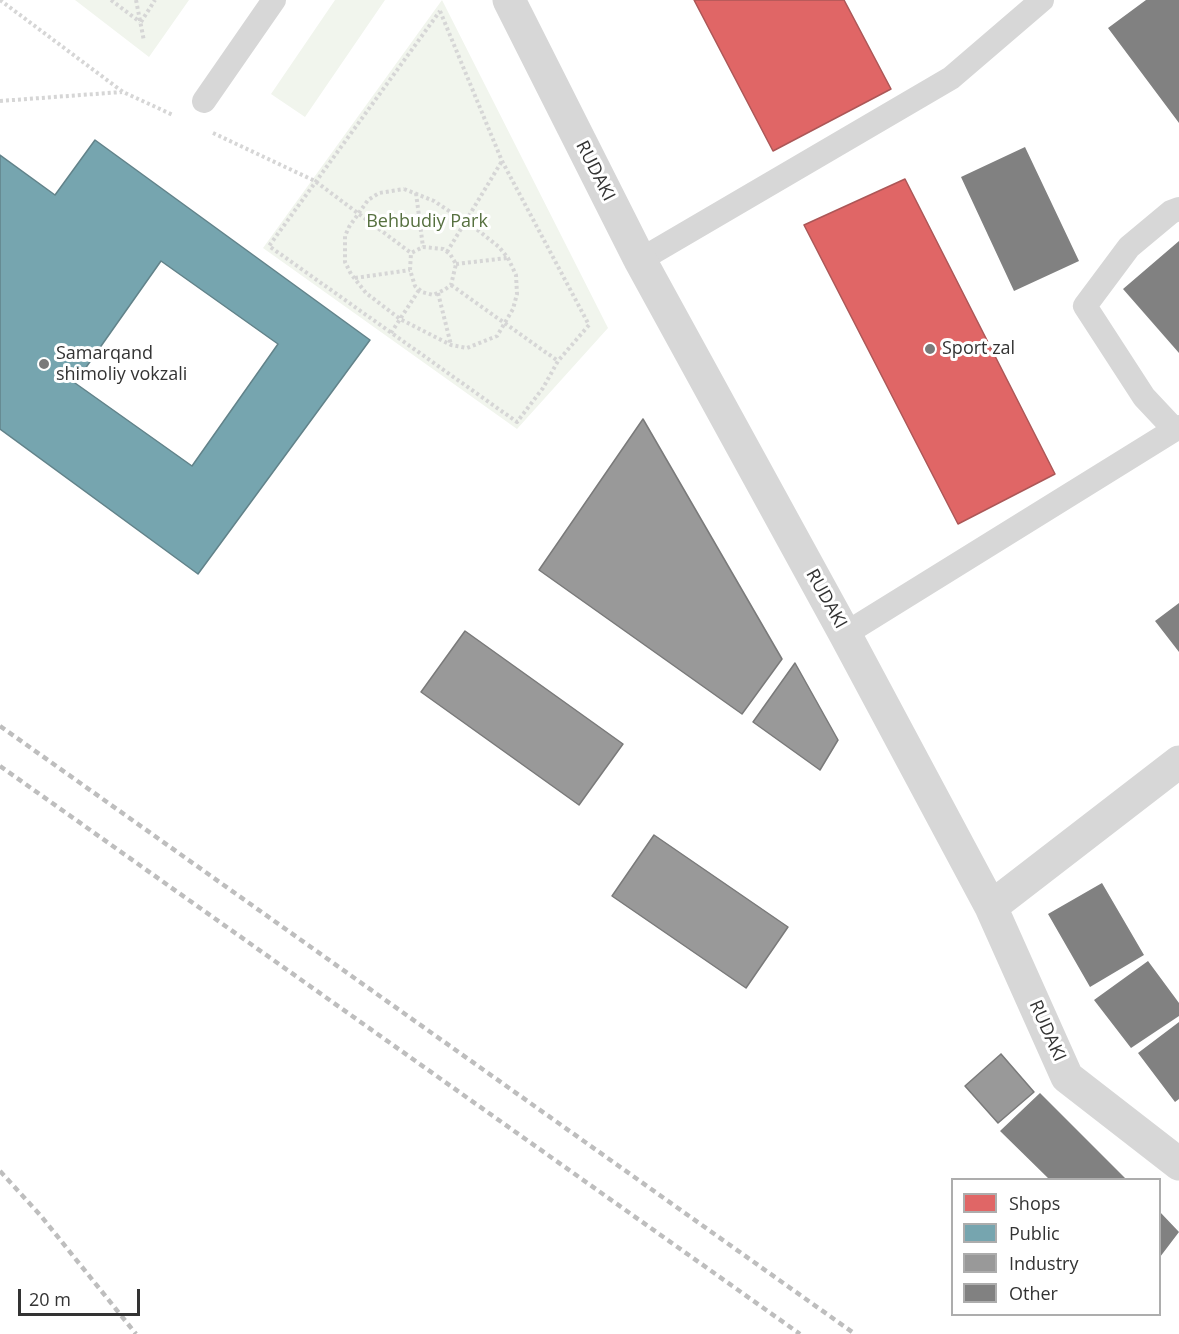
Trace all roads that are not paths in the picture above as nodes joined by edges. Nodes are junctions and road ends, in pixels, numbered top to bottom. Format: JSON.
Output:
{"nodes":[{"id":1,"x":274,"y":0,"type":"edge"},
{"id":2,"x":509,"y":0,"type":"edge"},
{"id":3,"x":1042,"y":0,"type":"edge"},
{"id":4,"x":204,"y":101,"type":"dead end"},
{"id":5,"x":1179,"y":209,"type":"edge"},
{"id":6,"x":640,"y":260,"type":"junction"},
{"id":7,"x":1177,"y":429,"type":"edge"},
{"id":8,"x":845,"y":634,"type":"junction"},
{"id":9,"x":1179,"y":762,"type":"edge"},
{"id":10,"x":991,"y":907,"type":"junction"},
{"id":11,"x":1179,"y":1164,"type":"edge"}],
"edges":[{"from":1,"to":4,"type":"lane"},
{"from":2,"to":6,"type":"street","name":"RUDAKI"},
{"from":3,"to":6,"type":"lane"},
{"from":5,"to":7,"type":"lane"},
{"from":6,"to":8,"type":"street","name":"RUDAKI"},
{"from":7,"to":8,"type":"lane"},
{"from":8,"to":10,"type":"street","name":"RUDAKI"},
{"from":9,"to":10,"type":"street"},
{"from":10,"to":11,"type":"street","name":"RUDAKI"}]}
